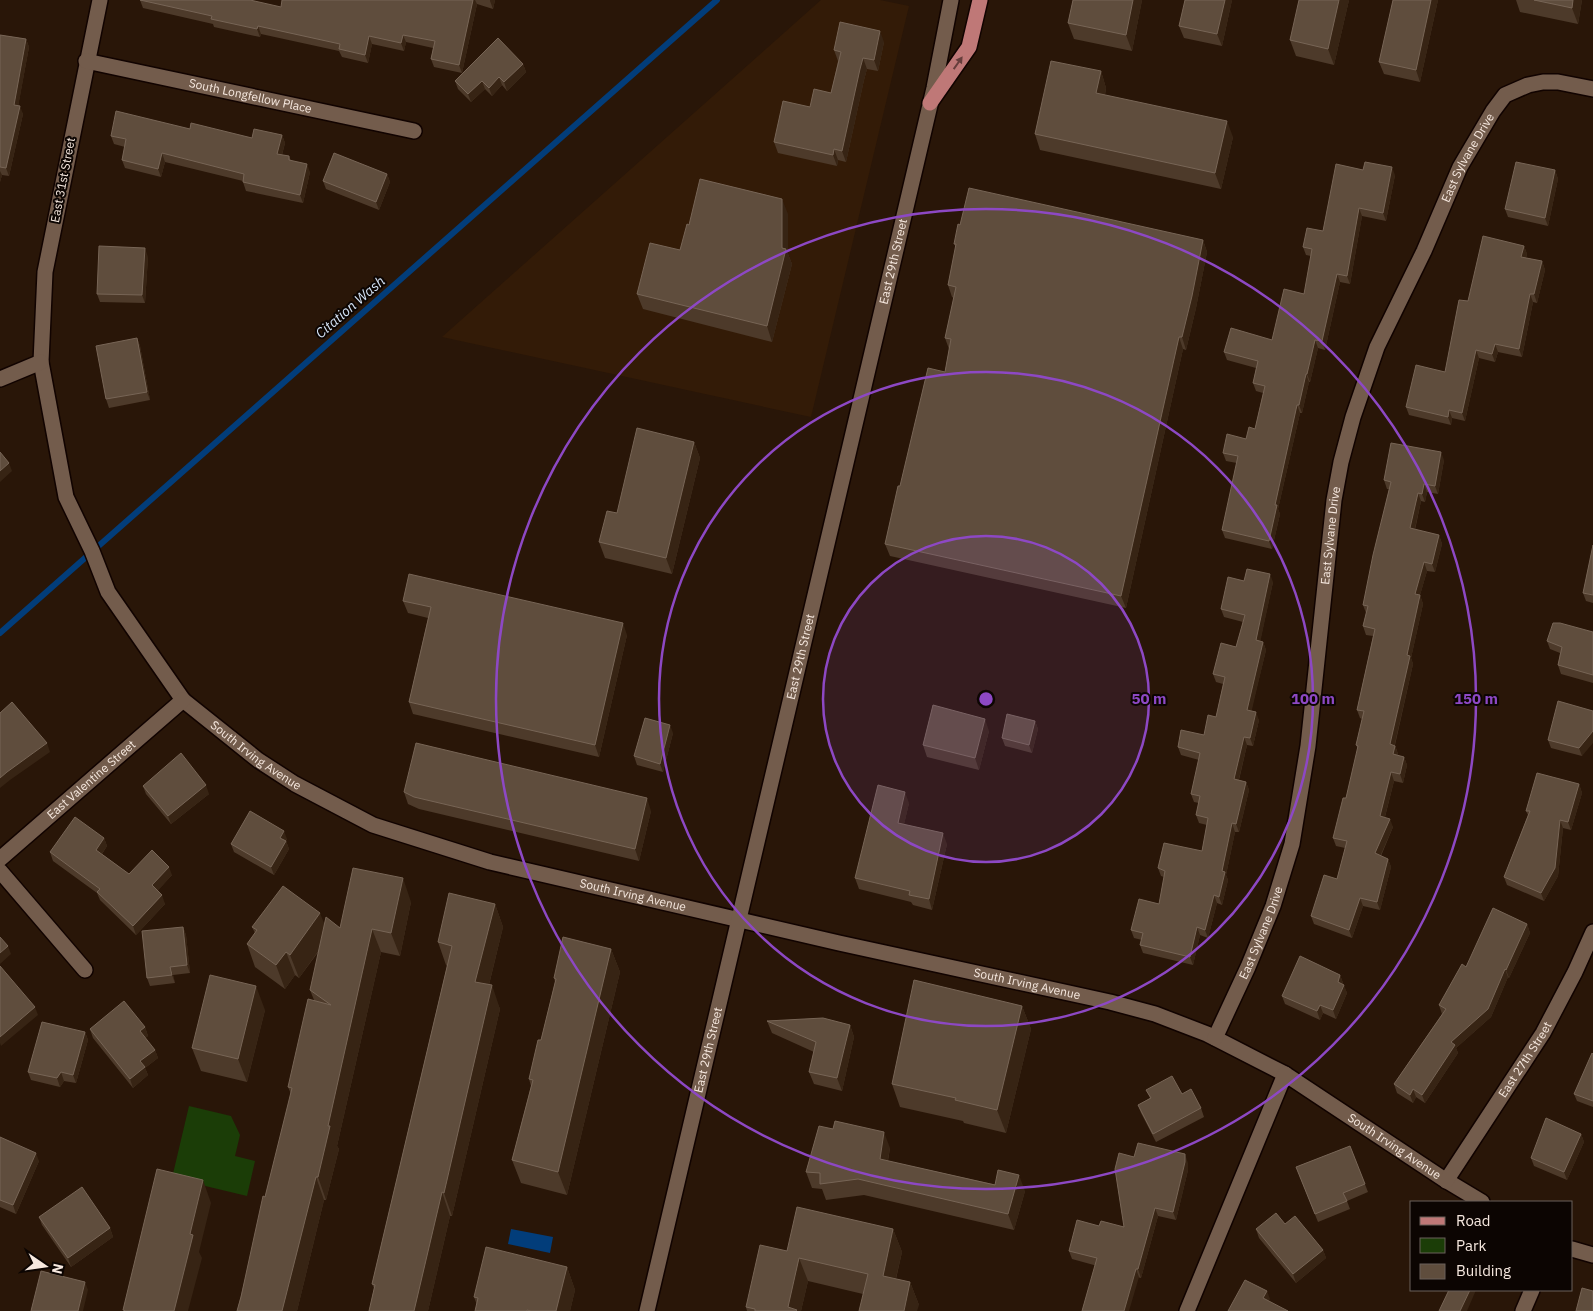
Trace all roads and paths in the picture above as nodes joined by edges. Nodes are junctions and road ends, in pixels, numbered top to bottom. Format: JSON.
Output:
{"nodes":[{"id":1,"x":100,"y":0,"type":"edge"},
{"id":2,"x":951,"y":0,"type":"edge"},
{"id":3,"x":980,"y":0,"type":"edge"},
{"id":4,"x":86,"y":61,"type":"junction"},
{"id":5,"x":1593,"y":89,"type":"edge"},
{"id":6,"x":930,"y":102,"type":"junction"},
{"id":7,"x":414,"y":131,"type":"dead end"},
{"id":8,"x":41,"y":362,"type":"junction"},
{"id":9,"x":0,"y":379,"type":"edge"},
{"id":10,"x":183,"y":700,"type":"junction"},
{"id":11,"x":0,"y":858,"type":"edge"},
{"id":12,"x":0,"y":871,"type":"edge"},
{"id":13,"x":739,"y":920,"type":"junction"},
{"id":14,"x":1593,"y":932,"type":"edge"},
{"id":15,"x":85,"y":970,"type":"dead end"},
{"id":16,"x":1215,"y":1038,"type":"junction"},
{"id":17,"x":1285,"y":1074,"type":"junction"},
{"id":18,"x":1446,"y":1182,"type":"junction"},
{"id":19,"x":1480,"y":1201,"type":"edge"},
{"id":20,"x":1573,"y":1250,"type":"edge"},
{"id":21,"x":1593,"y":1256,"type":"edge"},
{"id":22,"x":1532,"y":1291,"type":"edge"},
{"id":23,"x":646,"y":1311,"type":"edge"},
{"id":24,"x":1187,"y":1311,"type":"edge"},
{"id":25,"x":1523,"y":1311,"type":"edge"}],
"edges":[{"from":1,"to":4,"type":"street","name":"East 31st Street"},
{"from":2,"to":6,"type":"street","name":"East 29th Street"},
{"from":6,"to":3,"type":"main road","one_way":true},
{"from":4,"to":7,"type":"street","name":"South Longfellow Place"},
{"from":4,"to":8,"type":"street","name":"East 31st Street"},
{"from":5,"to":16,"type":"street","name":"East Sylvane Drive"},
{"from":6,"to":13,"type":"street","name":"East 29th Street"},
{"from":8,"to":9,"type":"street"},
{"from":8,"to":10,"type":"street","name":"South Irving Avenue"},
{"from":10,"to":11,"type":"street","name":"East Valentine Street"},
{"from":10,"to":13,"type":"street","name":"South Irving Avenue"},
{"from":12,"to":15,"type":"street"},
{"from":13,"to":16,"type":"street","name":"South Irving Avenue"},
{"from":13,"to":23,"type":"street","name":"East 29th Street"},
{"from":14,"to":18,"type":"street","name":"East 27th Street"},
{"from":16,"to":17,"type":"street","name":"South Irving Avenue"},
{"from":17,"to":18,"type":"street","name":"South Irving Avenue"},
{"from":17,"to":24,"type":"street"},
{"from":18,"to":19,"type":"street","name":"South Irving Avenue"},
{"from":20,"to":21,"type":"street"},
{"from":22,"to":25,"type":"street"}]}
